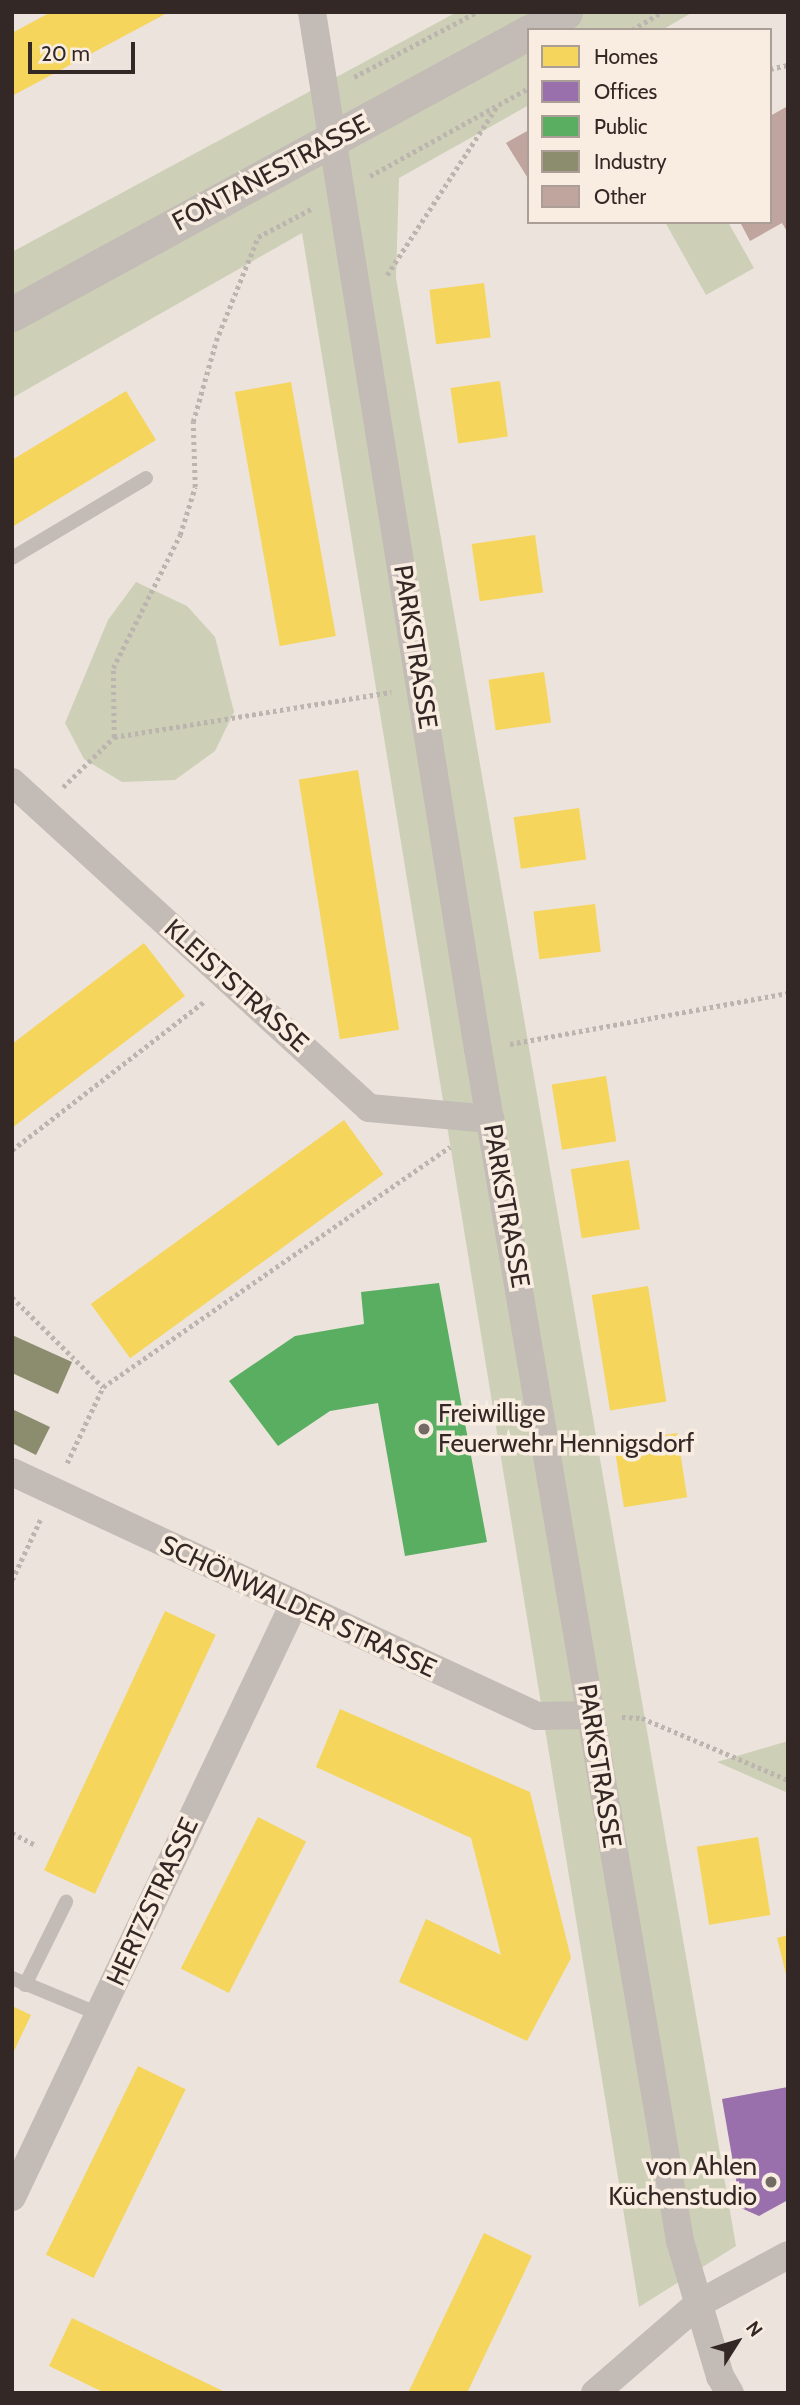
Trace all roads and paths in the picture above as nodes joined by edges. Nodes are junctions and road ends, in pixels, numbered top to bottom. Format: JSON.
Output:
{"nodes":[{"id":1,"x":312,"y":12,"type":"edge"},
{"id":2,"x":477,"y":12,"type":"edge"},
{"id":3,"x":565,"y":12,"type":"edge"},
{"id":4,"x":662,"y":12,"type":"edge"},
{"id":5,"x":537,"y":28,"type":"edge"},
{"id":6,"x":635,"y":28,"type":"edge"},
{"id":7,"x":527,"y":33,"type":"edge"},
{"id":8,"x":527,"y":89,"type":"edge"},
{"id":9,"x":326,"y":92,"type":"junction"},
{"id":10,"x":497,"y":106,"type":"junction"},
{"id":11,"x":335,"y":139,"type":"junction"},
{"id":12,"x":343,"y":192,"type":"junction"},
{"id":13,"x":362,"y":312,"type":"junction"},
{"id":14,"x":12,"y":314,"type":"edge"},
{"id":15,"x":146,"y":478,"type":"dead end"},
{"id":16,"x":12,"y":558,"type":"edge"},
{"id":17,"x":422,"y":687,"type":"junction"},
{"id":18,"x":114,"y":737,"type":"junction"},
{"id":19,"x":12,"y":782,"type":"edge"},
{"id":20,"x":41,"y":808,"type":"junction"},
{"id":21,"x":230,"y":981,"type":"junction"},
{"id":22,"x":788,"y":993,"type":"edge"},
{"id":23,"x":478,"y":1049,"type":"junction"},
{"id":24,"x":491,"y":1119,"type":"junction"},
{"id":25,"x":12,"y":1150,"type":"edge"},
{"id":26,"x":12,"y":1297,"type":"edge"},
{"id":27,"x":103,"y":1387,"type":"junction"},
{"id":28,"x":12,"y":1472,"type":"edge"},
{"id":29,"x":53,"y":1491,"type":"junction"},
{"id":30,"x":12,"y":1580,"type":"edge"},
{"id":31,"x":293,"y":1606,"type":"junction"},
{"id":32,"x":590,"y":1715,"type":"junction"},
{"id":33,"x":788,"y":1780,"type":"edge"},
{"id":34,"x":12,"y":1833,"type":"edge"},
{"id":35,"x":37,"y":1846,"type":"dead end"},
{"id":36,"x":66,"y":1902,"type":"dead end"},
{"id":37,"x":19,"y":1981,"type":"edge"},
{"id":38,"x":99,"y":2014,"type":"junction"},
{"id":39,"x":12,"y":2197,"type":"edge"},
{"id":40,"x":788,"y":2255,"type":"edge"},
{"id":41,"x":698,"y":2305,"type":"junction"},
{"id":42,"x":595,"y":2393,"type":"edge"},
{"id":43,"x":730,"y":2393,"type":"edge"}],
"edges":[{"from":1,"to":9,"type":"street","name":"PARKSTRASSE"},
{"from":2,"to":9,"type":"path"},
{"from":3,"to":5,"type":"street"},
{"from":4,"to":6,"type":"path"},
{"from":7,"to":11,"type":"street","name":"FONTANESTRASSE"},
{"from":8,"to":10,"type":"path"},
{"from":9,"to":11,"type":"street","name":"PARKSTRASSE"},
{"from":10,"to":12,"type":"path"},
{"from":10,"to":13,"type":"path"},
{"from":11,"to":12,"type":"street","name":"PARKSTRASSE"},
{"from":11,"to":14,"type":"street","name":"FONTANESTRASSE"},
{"from":12,"to":13,"type":"street","name":"PARKSTRASSE"},
{"from":12,"to":18,"type":"path"},
{"from":13,"to":17,"type":"street","name":"PARKSTRASSE"},
{"from":15,"to":16,"type":"lane"},
{"from":17,"to":18,"type":"path"},
{"from":17,"to":23,"type":"street","name":"PARKSTRASSE"},
{"from":18,"to":20,"type":"path"},
{"from":19,"to":20,"type":"street","name":"KLEISTSTRASSE"},
{"from":20,"to":21,"type":"street","name":"KLEISTSTRASSE"},
{"from":21,"to":24,"type":"street","name":"KLEISTSTRASSE"},
{"from":21,"to":25,"type":"path"},
{"from":22,"to":23,"type":"path"},
{"from":23,"to":24,"type":"street","name":"PARKSTRASSE"},
{"from":24,"to":27,"type":"path"},
{"from":24,"to":32,"type":"street","name":"PARKSTRASSE"},
{"from":26,"to":27,"type":"path"},
{"from":27,"to":29,"type":"path"},
{"from":28,"to":29,"type":"street","name":"SCHÖNWALDER STRASSE"},
{"from":29,"to":30,"type":"path"},
{"from":29,"to":31,"type":"street","name":"SCHÖNWALDER STRASSE"},
{"from":31,"to":32,"type":"street","name":"SCHÖNWALDER STRASSE"},
{"from":31,"to":38,"type":"street","name":"HERTZSTRASSE"},
{"from":32,"to":33,"type":"path"},
{"from":32,"to":41,"type":"street","name":"PARKSTRASSE"},
{"from":34,"to":35,"type":"path"},
{"from":36,"to":37,"type":"lane"},
{"from":37,"to":38,"type":"lane"},
{"from":38,"to":39,"type":"street","name":"HERTZSTRASSE"},
{"from":40,"to":41,"type":"street"},
{"from":41,"to":42,"type":"street"},
{"from":41,"to":43,"type":"street","name":"PARKSTRASSE"}]}
